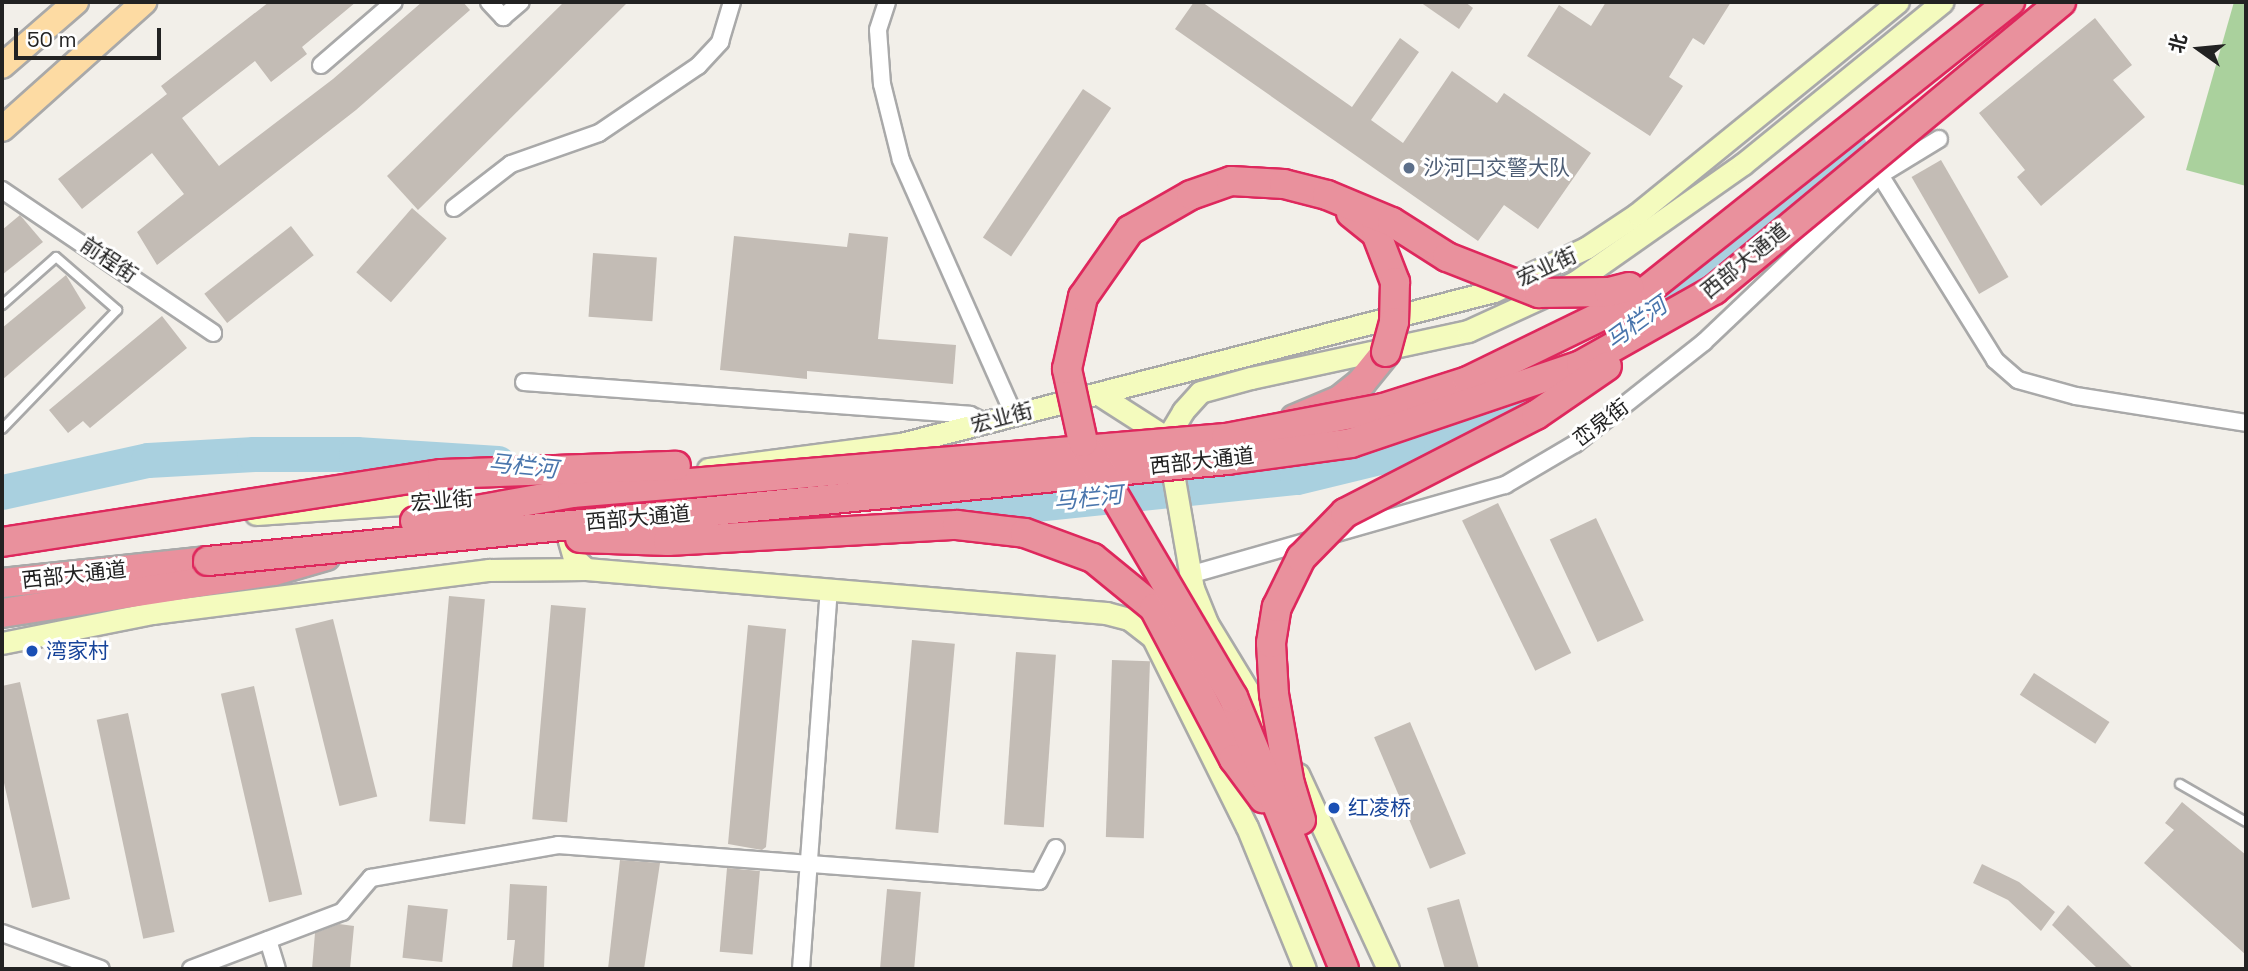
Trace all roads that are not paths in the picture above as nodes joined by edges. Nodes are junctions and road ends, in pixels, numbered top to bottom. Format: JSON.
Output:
{"nodes":[{"id":1,"x":76,"y":2,"type":"edge"},
{"id":2,"x":144,"y":2,"type":"edge"},
{"id":3,"x":394,"y":2,"type":"edge"},
{"id":4,"x":489,"y":2,"type":"edge"},
{"id":5,"x":521,"y":2,"type":"edge"},
{"id":6,"x":732,"y":2,"type":"edge"},
{"id":7,"x":887,"y":2,"type":"edge"},
{"id":8,"x":1898,"y":2,"type":"edge"},
{"id":9,"x":1942,"y":2,"type":"edge"},
{"id":10,"x":2010,"y":2,"type":"edge"},
{"id":11,"x":2061,"y":2,"type":"edge"},
{"id":12,"x":2,"y":65,"type":"edge"},
{"id":13,"x":321,"y":65,"type":"dead end"},
{"id":14,"x":2,"y":129,"type":"edge"},
{"id":15,"x":1939,"y":139,"type":"dead end"},
{"id":16,"x":1880,"y":175,"type":"junction"},
{"id":17,"x":1327,"y":195,"type":"junction"},
{"id":18,"x":5,"y":196,"type":"edge"},
{"id":19,"x":454,"y":208,"type":"dead end"},
{"id":20,"x":1683,"y":262,"type":"junction"},
{"id":21,"x":1714,"y":290,"type":"junction"},
{"id":22,"x":2,"y":304,"type":"edge"},
{"id":23,"x":213,"y":333,"type":"dead end"},
{"id":24,"x":524,"y":382,"type":"dead end"},
{"id":25,"x":1100,"y":395,"type":"junction"},
{"id":26,"x":1013,"y":413,"type":"junction"},
{"id":27,"x":985,"y":422,"type":"junction"},
{"id":28,"x":2246,"y":423,"type":"edge"},
{"id":29,"x":2,"y":429,"type":"edge"},
{"id":30,"x":1249,"y":434,"type":"junction"},
{"id":31,"x":1167,"y":438,"type":"junction"},
{"id":32,"x":829,"y":470,"type":"junction"},
{"id":33,"x":601,"y":482,"type":"junction"},
{"id":34,"x":2,"y":530,"type":"edge"},
{"id":35,"x":462,"y":534,"type":"junction"},
{"id":36,"x":2,"y":542,"type":"edge"},
{"id":37,"x":370,"y":544,"type":"junction"},
{"id":38,"x":2,"y":565,"type":"edge"},
{"id":39,"x":586,"y":569,"type":"junction"},
{"id":40,"x":1189,"y":575,"type":"junction"},
{"id":41,"x":2,"y":583,"type":"edge"},
{"id":42,"x":829,"y":589,"type":"junction"},
{"id":43,"x":2,"y":613,"type":"edge"},
{"id":44,"x":1106,"y":613,"type":"junction"},
{"id":45,"x":2,"y":643,"type":"edge"},
{"id":46,"x":2180,"y":784,"type":"dead end"},
{"id":47,"x":2246,"y":821,"type":"edge"},
{"id":48,"x":1289,"y":834,"type":"junction"},
{"id":49,"x":1056,"y":848,"type":"dead end"},
{"id":50,"x":809,"y":866,"type":"junction"},
{"id":51,"x":2,"y":933,"type":"edge"},
{"id":52,"x":268,"y":940,"type":"junction"},
{"id":53,"x":199,"y":968,"type":"edge"},
{"id":54,"x":102,"y":969,"type":"edge"},
{"id":55,"x":277,"y":969,"type":"edge"},
{"id":56,"x":802,"y":969,"type":"edge"},
{"id":57,"x":1305,"y":969,"type":"edge"},
{"id":58,"x":1344,"y":969,"type":"edge"},
{"id":59,"x":1349,"y":969,"type":"edge"},
{"id":60,"x":1388,"y":969,"type":"edge"}],
"edges":[{"from":1,"to":12,"type":"main road"},
{"from":2,"to":14,"type":"main road"},
{"from":3,"to":13,"type":"street"},
{"from":4,"to":5,"type":"street"},
{"from":6,"to":19,"type":"street"},
{"from":7,"to":26,"type":"street"},
{"from":8,"to":25,"type":"main road","name":"宏业街"},
{"from":9,"to":31,"type":"main road","name":"宏业街"},
{"from":10,"to":20,"type":"highway","name":"西部大通道","bridge":true},
{"from":11,"to":21,"type":"highway","name":"西部大通道","bridge":true},
{"from":15,"to":16,"type":"street","name":"峦泉街"},
{"from":16,"to":28,"type":"street"},
{"from":16,"to":40,"type":"street","name":"峦泉街"},
{"from":17,"to":20,"type":"highway","bridge":true},
{"from":17,"to":30,"type":"highway","bridge":true},
{"from":17,"to":48,"type":"highway","bridge":true},
{"from":18,"to":23,"type":"street","name":"前程街"},
{"from":20,"to":30,"type":"highway","name":"西部大通道","bridge":true},
{"from":21,"to":35,"type":"highway","name":"西部大通道","bridge":true},
{"from":21,"to":59,"type":"highway","bridge":true},
{"from":22,"to":29,"type":"lane"},
{"from":24,"to":27,"type":"street"},
{"from":25,"to":26,"type":"main road","name":"宏业街"},
{"from":25,"to":31,"type":"main road"},
{"from":26,"to":27,"type":"main road","name":"宏业街"},
{"from":27,"to":33,"type":"main road","name":"宏业街"},
{"from":30,"to":32,"type":"highway","name":"西部大通道","bridge":true},
{"from":31,"to":40,"type":"main road"},
{"from":32,"to":36,"type":"highway","bridge":true},
{"from":32,"to":38,"type":"highway","name":"西部大通道","bridge":true},
{"from":33,"to":34,"type":"main road","name":"宏业街"},
{"from":33,"to":39,"type":"main road"},
{"from":35,"to":37,"type":"highway","name":"西部大通道","bridge":true},
{"from":35,"to":48,"type":"highway","bridge":true},
{"from":37,"to":41,"type":"highway","name":"西部大通道","bridge":true},
{"from":37,"to":43,"type":"highway","bridge":true},
{"from":39,"to":42,"type":"main road"},
{"from":39,"to":45,"type":"main road"},
{"from":40,"to":44,"type":"main road"},
{"from":40,"to":60,"type":"main road"},
{"from":42,"to":44,"type":"main road"},
{"from":42,"to":50,"type":"street"},
{"from":44,"to":57,"type":"main road"},
{"from":46,"to":47,"type":"lane"},
{"from":48,"to":58,"type":"highway","bridge":true},
{"from":49,"to":50,"type":"street"},
{"from":50,"to":52,"type":"street"},
{"from":50,"to":56,"type":"street"},
{"from":51,"to":54,"type":"street"},
{"from":52,"to":53,"type":"street"},
{"from":52,"to":55,"type":"street"}]}
